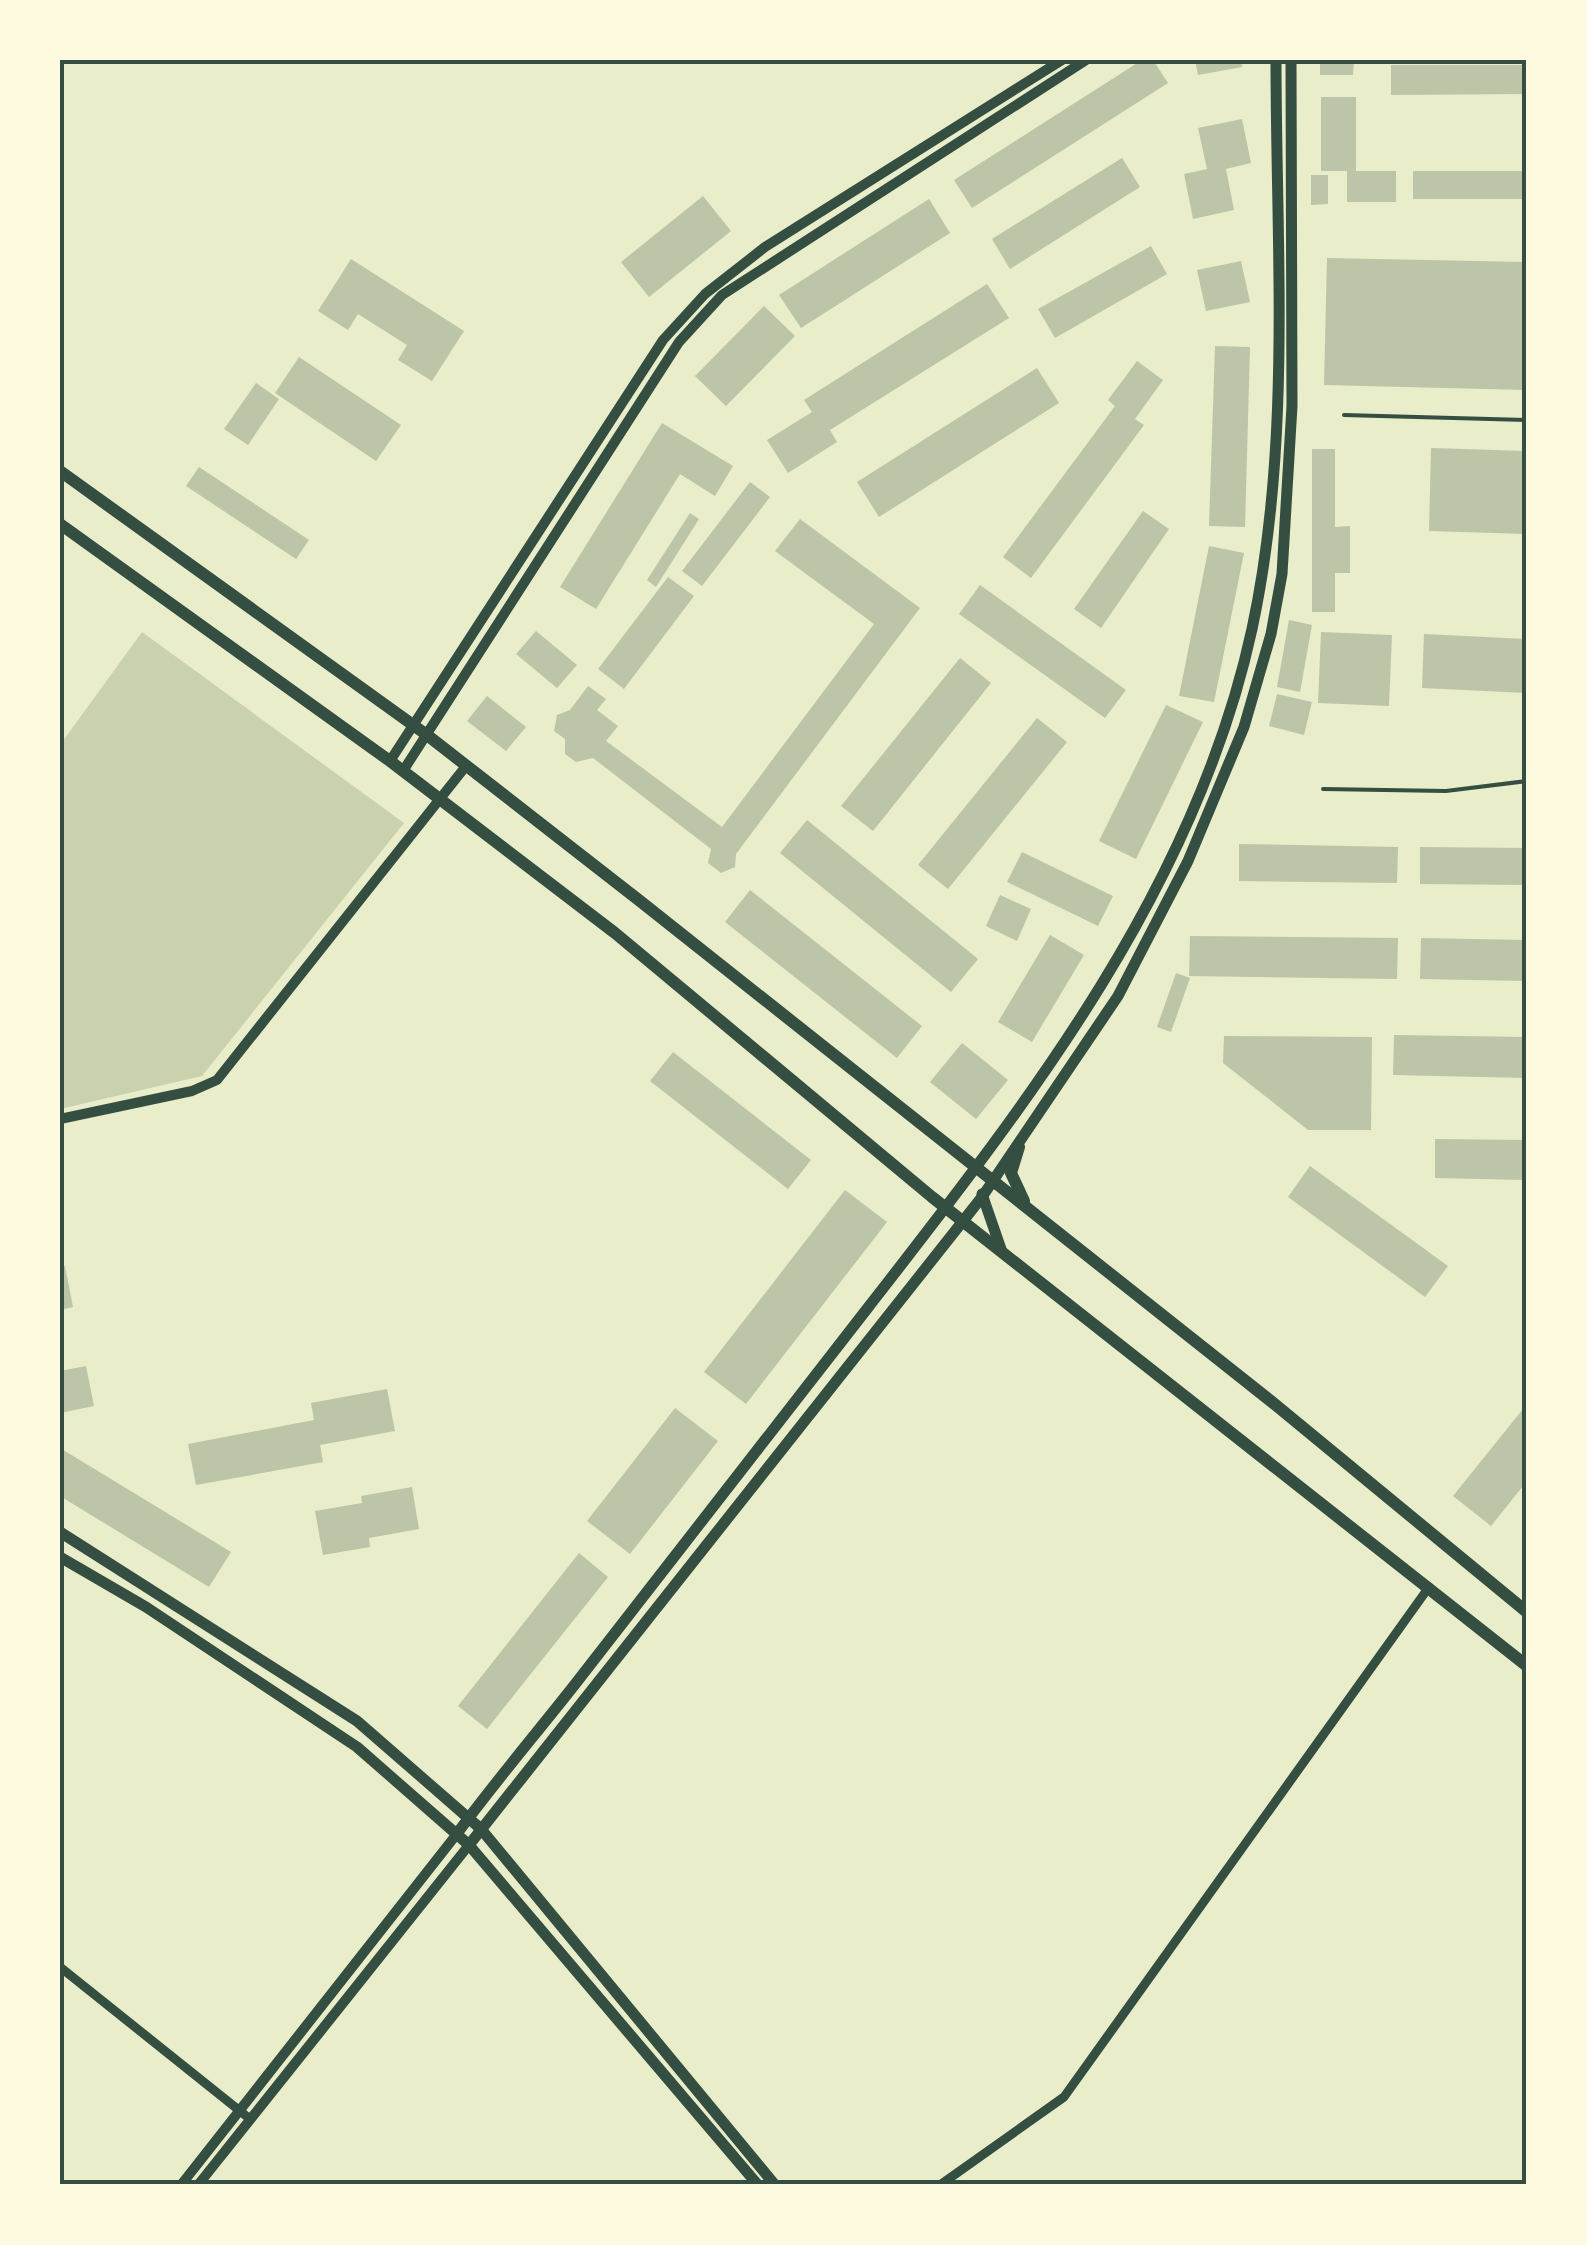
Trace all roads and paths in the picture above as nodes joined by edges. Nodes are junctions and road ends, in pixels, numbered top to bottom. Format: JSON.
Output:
{"nodes":[{"id":1,"x":1062,"y":60,"type":"edge"},
{"id":2,"x":1086,"y":60,"type":"edge"},
{"id":3,"x":1276,"y":60,"type":"edge"},
{"id":4,"x":1291,"y":60,"type":"edge"},
{"id":5,"x":1344,"y":416,"type":"dead end"},
{"id":6,"x":1527,"y":420,"type":"edge"},
{"id":7,"x":60,"y":470,"type":"edge"},
{"id":8,"x":60,"y":524,"type":"edge"},
{"id":9,"x":414,"y":726,"type":"junction"},
{"id":10,"x":427,"y":735,"type":"junction"},
{"id":11,"x":390,"y":761,"type":"junction"},
{"id":12,"x":466,"y":766,"type":"junction"},
{"id":13,"x":403,"y":771,"type":"junction"},
{"id":14,"x":1527,"y":781,"type":"edge"},
{"id":15,"x":1323,"y":789,"type":"dead end"},
{"id":16,"x":441,"y":799,"type":"junction"},
{"id":17,"x":60,"y":1119,"type":"edge"},
{"id":18,"x":1019,"y":1147,"type":"junction"},
{"id":19,"x":984,"y":1175,"type":"junction"},
{"id":20,"x":982,"y":1198,"type":"junction"},
{"id":21,"x":947,"y":1207,"type":"junction"},
{"id":22,"x":1034,"y":1216,"type":"junction"},
{"id":23,"x":963,"y":1220,"type":"junction"},
{"id":24,"x":1002,"y":1253,"type":"junction"},
{"id":25,"x":60,"y":1532,"type":"edge"},
{"id":26,"x":60,"y":1557,"type":"edge"},
{"id":27,"x":1429,"y":1586,"type":"junction"},
{"id":28,"x":1527,"y":1612,"type":"edge"},
{"id":29,"x":1527,"y":1666,"type":"edge"},
{"id":30,"x":468,"y":1818,"type":"junction"},
{"id":31,"x":481,"y":1829,"type":"junction"},
{"id":32,"x":456,"y":1834,"type":"junction"},
{"id":33,"x":468,"y":1845,"type":"junction"},
{"id":34,"x":60,"y":1968,"type":"edge"},
{"id":35,"x":240,"y":2111,"type":"junction"},
{"id":36,"x":250,"y":2120,"type":"junction"},
{"id":37,"x":181,"y":2185,"type":"edge"},
{"id":38,"x":198,"y":2185,"type":"edge"},
{"id":39,"x":758,"y":2185,"type":"edge"},
{"id":40,"x":776,"y":2185,"type":"edge"},
{"id":41,"x":940,"y":2185,"type":"edge"}],
"edges":[{"from":1,"to":9,"type":"street"},
{"from":2,"to":10,"type":"street"},
{"from":3,"to":19,"type":"main road"},
{"from":4,"to":18,"type":"main road"},
{"from":5,"to":6,"type":"lane"},
{"from":7,"to":9,"type":"main road"},
{"from":8,"to":11,"type":"main road"},
{"from":9,"to":10,"type":"main road"},
{"from":9,"to":11,"type":"street"},
{"from":10,"to":12,"type":"main road"},
{"from":10,"to":13,"type":"street"},
{"from":11,"to":13,"type":"main road"},
{"from":12,"to":16,"type":"street"},
{"from":12,"to":19,"type":"main road"},
{"from":13,"to":16,"type":"main road"},
{"from":14,"to":15,"type":"lane"},
{"from":16,"to":17,"type":"street"},
{"from":16,"to":21,"type":"main road"},
{"from":18,"to":19,"type":"main road"},
{"from":18,"to":22,"type":"main road"},
{"from":19,"to":20,"type":"main road"},
{"from":19,"to":21,"type":"main road"},
{"from":19,"to":22,"type":"main road"},
{"from":20,"to":23,"type":"main road"},
{"from":20,"to":24,"type":"main road"},
{"from":21,"to":23,"type":"main road"},
{"from":21,"to":30,"type":"main road"},
{"from":22,"to":28,"type":"main road"},
{"from":23,"to":24,"type":"main road"},
{"from":23,"to":31,"type":"main road"},
{"from":24,"to":27,"type":"main road"},
{"from":25,"to":30,"type":"main road"},
{"from":26,"to":32,"type":"main road"},
{"from":27,"to":29,"type":"main road"},
{"from":27,"to":41,"type":"street"},
{"from":30,"to":31,"type":"main road"},
{"from":30,"to":32,"type":"main road"},
{"from":31,"to":33,"type":"main road"},
{"from":31,"to":40,"type":"main road"},
{"from":32,"to":33,"type":"main road"},
{"from":32,"to":35,"type":"street"},
{"from":33,"to":36,"type":"street"},
{"from":33,"to":39,"type":"main road"},
{"from":34,"to":35,"type":"street"},
{"from":35,"to":36,"type":"street"},
{"from":35,"to":37,"type":"street"},
{"from":36,"to":38,"type":"street"}]}
